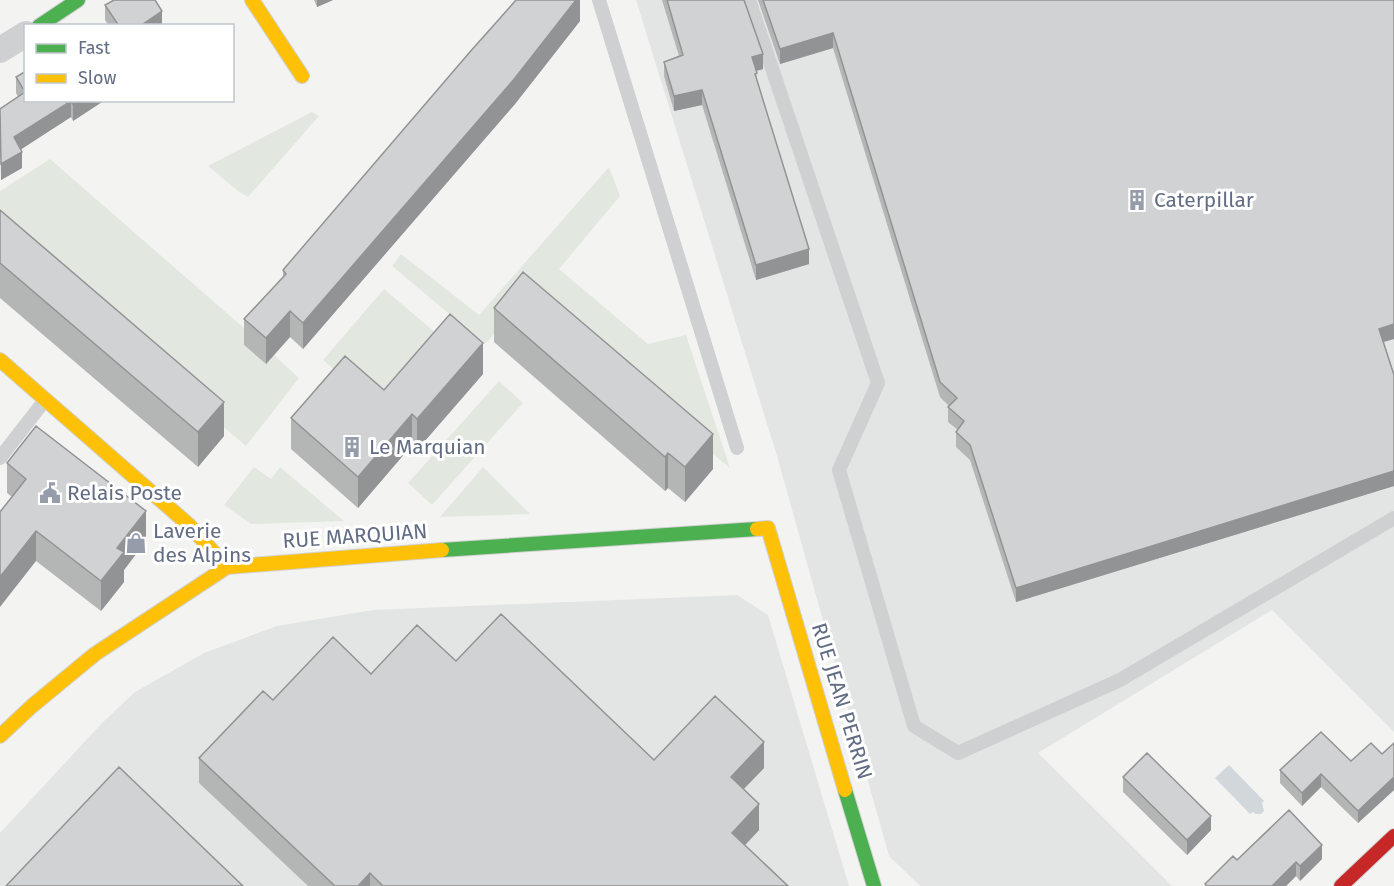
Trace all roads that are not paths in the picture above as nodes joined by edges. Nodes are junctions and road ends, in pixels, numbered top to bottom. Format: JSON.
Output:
{"nodes":[{"id":1,"x":78,"y":0,"type":"edge"},
{"id":2,"x":252,"y":0,"type":"edge"},
{"id":3,"x":599,"y":0,"type":"edge"},
{"id":4,"x":749,"y":0,"type":"edge"},
{"id":5,"x":42,"y":24,"type":"edge"},
{"id":6,"x":24,"y":35,"type":"edge"},
{"id":7,"x":0,"y":50,"type":"edge"},
{"id":8,"x":302,"y":76,"type":"dead end"},
{"id":9,"x":0,"y":360,"type":"edge"},
{"id":10,"x":45,"y":400,"type":"junction"},
{"id":11,"x":737,"y":448,"type":"dead end"},
{"id":12,"x":0,"y":458,"type":"edge"},
{"id":13,"x":1394,"y":518,"type":"edge"},
{"id":14,"x":768,"y":528,"type":"joint"},
{"id":15,"x":227,"y":567,"type":"junction"},
{"id":16,"x":0,"y":736,"type":"edge"},
{"id":17,"x":1394,"y":836,"type":"edge"},
{"id":18,"x":874,"y":886,"type":"edge"},
{"id":19,"x":1341,"y":886,"type":"edge"}],
"edges":[{"from":1,"to":5,"type":"street"},
{"from":2,"to":8,"type":"street"},
{"from":3,"to":11,"type":"lane"},
{"from":4,"to":13,"type":"lane"},
{"from":6,"to":7,"type":"street"},
{"from":9,"to":10,"type":"street"},
{"from":10,"to":12,"type":"lane"},
{"from":10,"to":15,"type":"street"},
{"from":14,"to":15,"type":"street","name":"RUE MARQUIAN"},
{"from":14,"to":18,"type":"street","name":"RUE JEAN PERRIN"},
{"from":15,"to":16,"type":"street","name":"RUE MARQUIAN"},
{"from":17,"to":19,"type":"street"}]}
